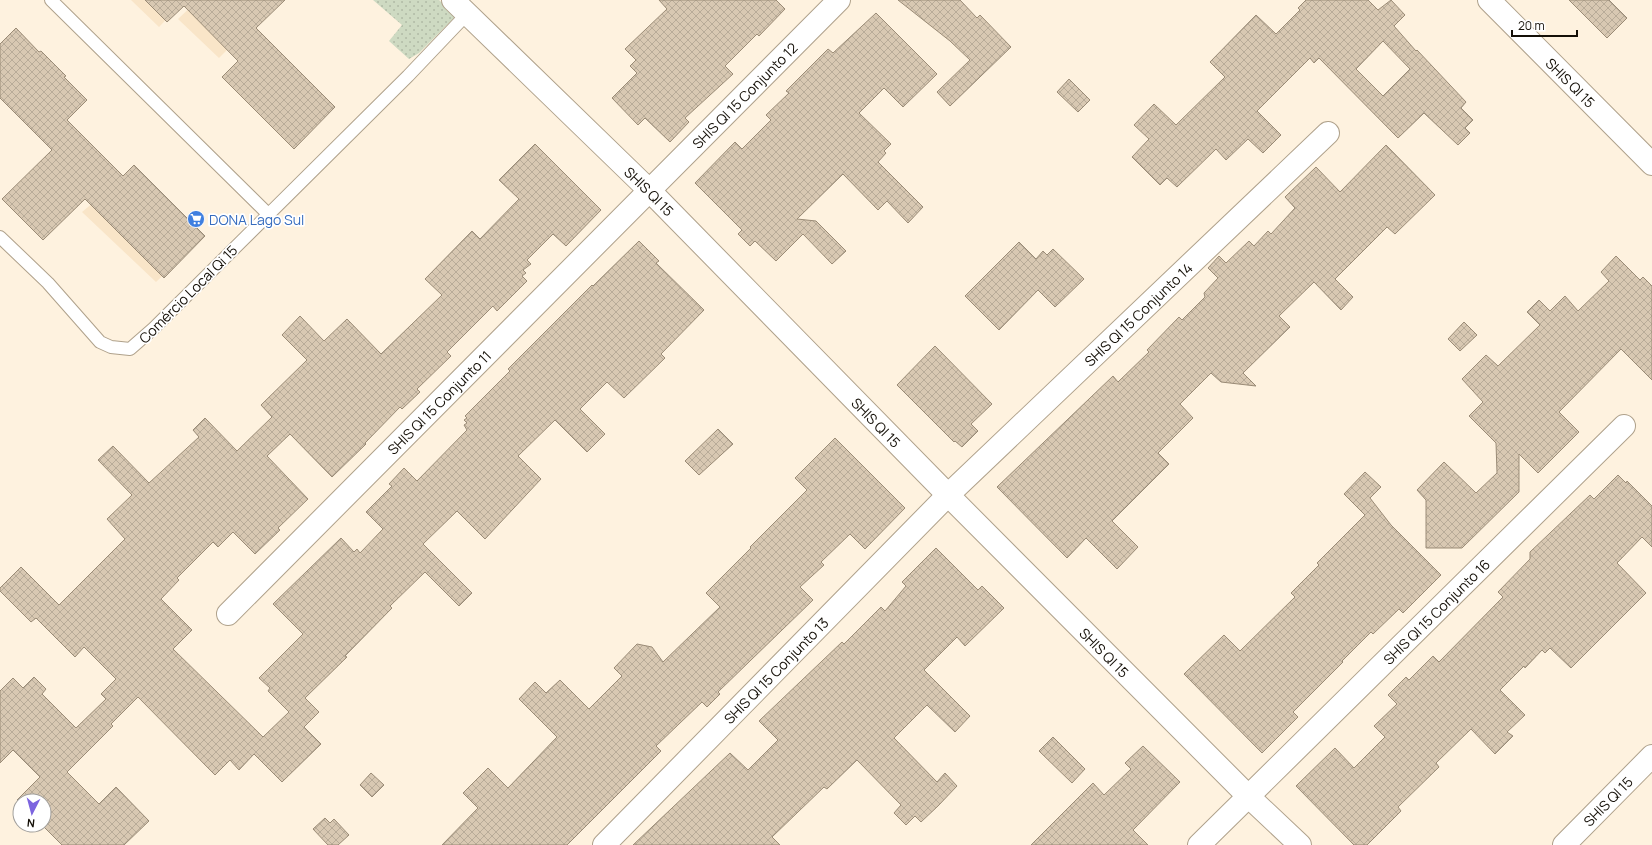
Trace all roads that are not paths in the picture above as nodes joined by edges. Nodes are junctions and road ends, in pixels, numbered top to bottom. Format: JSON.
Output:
{"nodes":[{"id":1,"x":51,"y":0,"type":"edge"},
{"id":2,"x":839,"y":0,"type":"edge"},
{"id":3,"x":1489,"y":0,"type":"edge"},
{"id":4,"x":460,"y":7,"type":"edge"},
{"id":5,"x":1328,"y":133,"type":"dead end"},
{"id":6,"x":1652,"y":164,"type":"edge"},
{"id":7,"x":649,"y":190,"type":"junction"},
{"id":8,"x":268,"y":214,"type":"junction"},
{"id":9,"x":0,"y":237,"type":"edge"},
{"id":10,"x":1624,"y":426,"type":"dead end"},
{"id":11,"x":948,"y":495,"type":"junction"},
{"id":12,"x":228,"y":614,"type":"dead end"},
{"id":13,"x":1652,"y":756,"type":"edge"},
{"id":14,"x":1248,"y":796,"type":"junction"},
{"id":15,"x":604,"y":845,"type":"edge"},
{"id":16,"x":1199,"y":845,"type":"edge"},
{"id":17,"x":1300,"y":845,"type":"edge"},
{"id":18,"x":1564,"y":845,"type":"edge"}],
"edges":[{"from":1,"to":8,"type":"lane"},
{"from":2,"to":7,"type":"street","name":"SHIS QI 15 Conjunto 12"},
{"from":3,"to":6,"type":"street","name":"SHIS QI 15"},
{"from":4,"to":7,"type":"street","name":"SHIS QI 15"},
{"from":4,"to":8,"type":"lane","name":"Comércio Local Qi 15"},
{"from":5,"to":11,"type":"street","name":"SHIS QI 15 Conjunto 14"},
{"from":7,"to":11,"type":"street","name":"SHIS QI 15"},
{"from":7,"to":12,"type":"street","name":"SHIS QI 15 Conjunto 11"},
{"from":8,"to":9,"type":"lane","name":"Comércio Local Qi 15"},
{"from":10,"to":14,"type":"street","name":"SHIS QI 15 Conjunto 16"},
{"from":11,"to":14,"type":"street","name":"SHIS QI 15"},
{"from":11,"to":15,"type":"street","name":"SHIS QI 15 Conjunto 13"},
{"from":13,"to":18,"type":"street","name":"SHIS QI 15"},
{"from":14,"to":16,"type":"street","name":"SHIS QI 15 Conjunto 16"},
{"from":14,"to":17,"type":"street","name":"SHIS QI 15"}]}
